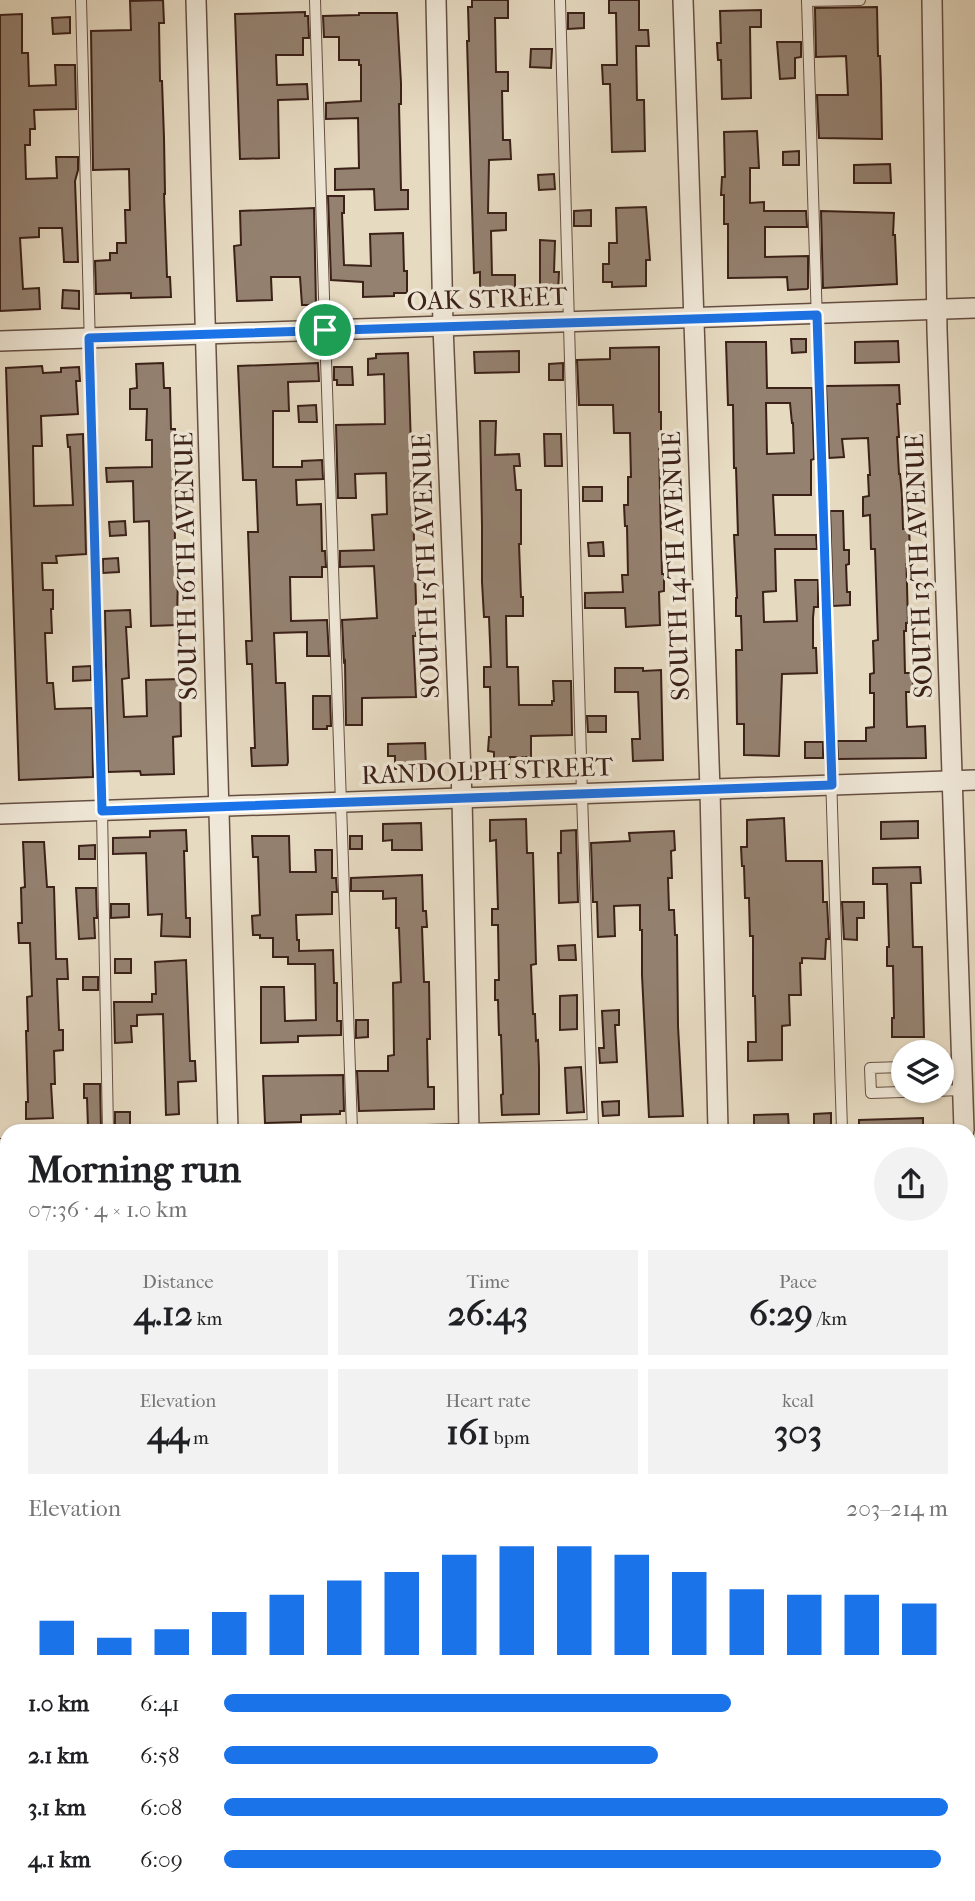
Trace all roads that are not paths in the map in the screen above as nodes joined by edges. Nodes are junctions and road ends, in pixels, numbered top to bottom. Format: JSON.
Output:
{"nodes":[{"id":1,"x":81,"y":0,"type":"edge"},
{"id":2,"x":196,"y":0,"type":"edge"},
{"id":3,"x":315,"y":0,"type":"edge"},
{"id":4,"x":436,"y":0,"type":"edge"},
{"id":5,"x":560,"y":0,"type":"edge"},
{"id":6,"x":683,"y":0,"type":"edge"},
{"id":7,"x":807,"y":0,"type":"edge"},
{"id":8,"x":860,"y":0,"type":"edge"},
{"id":9,"x":932,"y":0,"type":"edge"},
{"id":10,"x":975,"y":308,"type":"edge"},
{"id":11,"x":936,"y":309,"type":"junction"},
{"id":12,"x":817,"y":315,"type":"junction"},
{"id":13,"x":694,"y":318,"type":"junction"},
{"id":14,"x":570,"y":322,"type":"junction"},
{"id":15,"x":443,"y":326,"type":"junction"},
{"id":16,"x":325,"y":330,"type":"junction"},
{"id":17,"x":207,"y":334,"type":"junction"},
{"id":18,"x":89,"y":338,"type":"junction"},
{"id":19,"x":0,"y":341,"type":"edge"},
{"id":20,"x":975,"y":780,"type":"edge"},
{"id":21,"x":952,"y":781,"type":"junction"},
{"id":22,"x":832,"y":785,"type":"junction"},
{"id":23,"x":710,"y":790,"type":"junction"},
{"id":24,"x":582,"y":794,"type":"junction"},
{"id":25,"x":462,"y":798,"type":"junction"},
{"id":26,"x":340,"y":803,"type":"junction"},
{"id":27,"x":218,"y":807,"type":"junction"},
{"id":28,"x":102,"y":811,"type":"junction"},
{"id":29,"x":0,"y":814,"type":"edge"},
{"id":30,"x":954,"y":1065,"type":"edge"},
{"id":31,"x":962,"y":1065,"type":"junction"},
{"id":32,"x":891,"y":1067,"type":"edge"},
{"id":33,"x":954,"y":1090,"type":"edge"},
{"id":34,"x":963,"y":1090,"type":"junction"},
{"id":35,"x":891,"y":1092,"type":"edge"},
{"id":36,"x":108,"y":1124,"type":"edge"},
{"id":37,"x":228,"y":1124,"type":"edge"},
{"id":38,"x":352,"y":1124,"type":"edge"},
{"id":39,"x":469,"y":1124,"type":"edge"},
{"id":40,"x":593,"y":1124,"type":"edge"},
{"id":41,"x":718,"y":1124,"type":"edge"},
{"id":42,"x":842,"y":1124,"type":"edge"},
{"id":43,"x":964,"y":1124,"type":"edge"}],
"edges":[{"from":1,"to":18,"type":"lane"},
{"from":2,"to":17,"type":"street","name":"SOUTH 16TH AVENUE"},
{"from":3,"to":16,"type":"lane"},
{"from":4,"to":15,"type":"street","name":"SOUTH 15TH AVENUE"},
{"from":5,"to":14,"type":"lane"},
{"from":6,"to":13,"type":"street","name":"SOUTH 14TH AVENUE"},
{"from":7,"to":8,"type":"lane"},
{"from":7,"to":12,"type":"lane"},
{"from":9,"to":11,"type":"street","name":"SOUTH 13TH AVENUE"},
{"from":10,"to":11,"type":"street","name":"OAK STREET"},
{"from":11,"to":12,"type":"street","name":"OAK STREET"},
{"from":11,"to":21,"type":"street","name":"SOUTH 13TH AVENUE"},
{"from":12,"to":13,"type":"street","name":"OAK STREET"},
{"from":12,"to":22,"type":"lane"},
{"from":13,"to":14,"type":"street","name":"OAK STREET"},
{"from":13,"to":23,"type":"street","name":"SOUTH 14TH AVENUE"},
{"from":14,"to":15,"type":"street","name":"OAK STREET"},
{"from":14,"to":24,"type":"lane"},
{"from":15,"to":16,"type":"street","name":"OAK STREET"},
{"from":15,"to":25,"type":"street","name":"SOUTH 15TH AVENUE"},
{"from":16,"to":17,"type":"street","name":"OAK STREET"},
{"from":16,"to":26,"type":"lane"},
{"from":17,"to":18,"type":"street","name":"OAK STREET"},
{"from":17,"to":27,"type":"street","name":"SOUTH 16TH AVENUE"},
{"from":18,"to":19,"type":"street","name":"OAK STREET"},
{"from":18,"to":28,"type":"lane"},
{"from":20,"to":21,"type":"street","name":"RANDOLPH STREET"},
{"from":21,"to":22,"type":"street","name":"RANDOLPH STREET"},
{"from":21,"to":31,"type":"street","name":"SOUTH 13TH AVENUE"},
{"from":22,"to":23,"type":"street","name":"RANDOLPH STREET"},
{"from":22,"to":42,"type":"lane"},
{"from":23,"to":24,"type":"street","name":"RANDOLPH STREET"},
{"from":23,"to":41,"type":"street","name":"SOUTH 14TH AVENUE"},
{"from":24,"to":25,"type":"street","name":"RANDOLPH STREET"},
{"from":24,"to":40,"type":"lane"},
{"from":25,"to":26,"type":"street","name":"RANDOLPH STREET"},
{"from":25,"to":39,"type":"street","name":"SOUTH 15TH AVENUE"},
{"from":26,"to":27,"type":"street","name":"RANDOLPH STREET"},
{"from":26,"to":38,"type":"lane"},
{"from":27,"to":28,"type":"street","name":"RANDOLPH STREET"},
{"from":27,"to":37,"type":"street","name":"SOUTH 16TH AVENUE"},
{"from":28,"to":29,"type":"street","name":"RANDOLPH STREET"},
{"from":28,"to":36,"type":"lane"},
{"from":30,"to":31,"type":"lane"},
{"from":31,"to":34,"type":"street","name":"SOUTH 13TH AVENUE"},
{"from":32,"to":35,"type":"lane"},
{"from":33,"to":34,"type":"lane"},
{"from":34,"to":43,"type":"street","name":"SOUTH 13TH AVENUE"}]}
